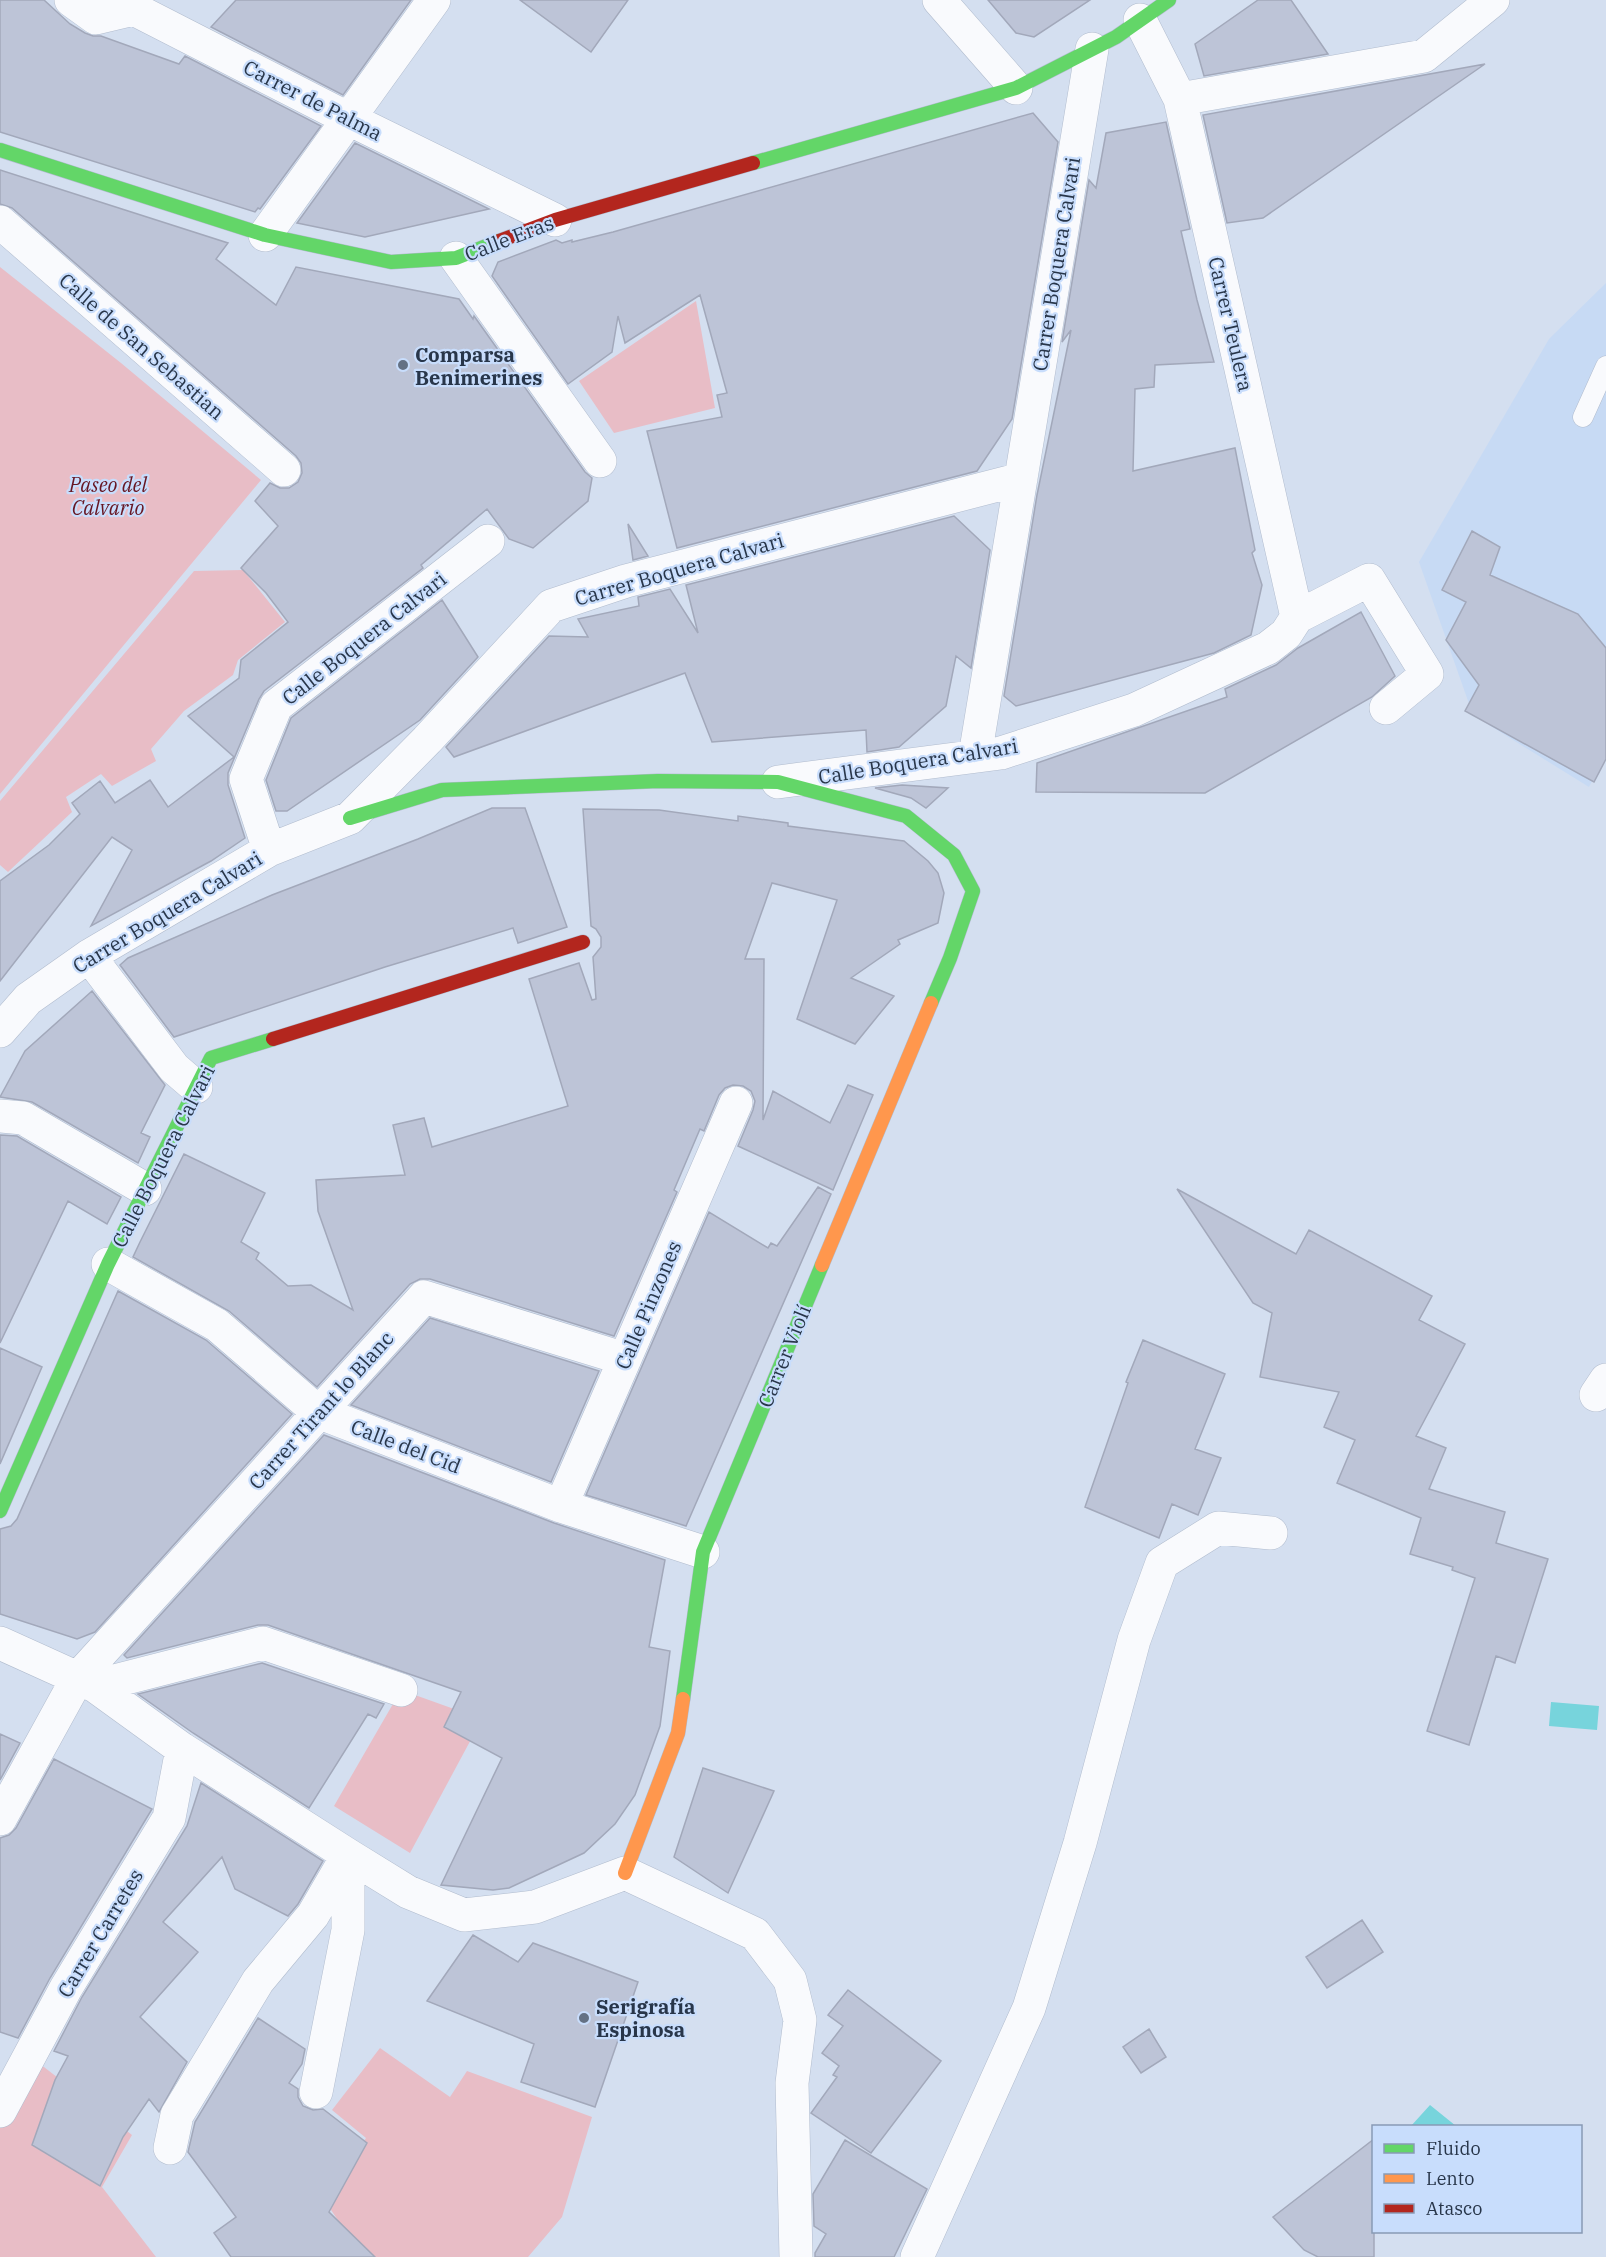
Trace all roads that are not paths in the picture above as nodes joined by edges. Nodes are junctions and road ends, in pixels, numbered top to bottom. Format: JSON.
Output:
{"nodes":[{"id":1,"x":71,"y":0,"type":"edge"},
{"id":2,"x":434,"y":0,"type":"edge"},
{"id":3,"x":939,"y":0,"type":"edge"},
{"id":4,"x":1169,"y":0,"type":"edge"},
{"id":5,"x":1494,"y":0,"type":"edge"},
{"id":6,"x":138,"y":4,"type":"edge"},
{"id":7,"x":1140,"y":20,"type":"junction"},
{"id":8,"x":1092,"y":49,"type":"junction"},
{"id":9,"x":1016,"y":88,"type":"junction"},
{"id":10,"x":1180,"y":99,"type":"junction"},
{"id":11,"x":349,"y":119,"type":"junction"},
{"id":12,"x":0,"y":150,"type":"edge"},
{"id":13,"x":555,"y":220,"type":"junction"},
{"id":14,"x":0,"y":222,"type":"edge"},
{"id":15,"x":265,"y":235,"type":"junction"},
{"id":16,"x":456,"y":258,"type":"junction"},
{"id":17,"x":1606,"y":366,"type":"edge"},
{"id":18,"x":1583,"y":417,"type":"dead end"},
{"id":19,"x":600,"y":461,"type":"dead end"},
{"id":20,"x":284,"y":470,"type":"dead end"},
{"id":21,"x":1021,"y":479,"type":"junction"},
{"id":22,"x":488,"y":541,"type":"dead end"},
{"id":23,"x":1291,"y":625,"type":"junction"},
{"id":24,"x":1386,"y":708,"type":"dead end"},
{"id":25,"x":975,"y":756,"type":"junction"},
{"id":26,"x":778,"y":782,"type":"junction"},
{"id":27,"x":350,"y":818,"type":"junction"},
{"id":28,"x":269,"y":850,"type":"junction"},
{"id":29,"x":954,"y":855,"type":"joint"},
{"id":30,"x":583,"y":942,"type":"dead end"},
{"id":31,"x":89,"y":956,"type":"junction"},
{"id":32,"x":0,"y":1031,"type":"edge"},
{"id":33,"x":196,"y":1087,"type":"junction"},
{"id":34,"x":736,"y":1103,"type":"dead end"},
{"id":35,"x":0,"y":1116,"type":"edge"},
{"id":36,"x":145,"y":1189,"type":"junction"},
{"id":37,"x":108,"y":1264,"type":"junction"},
{"id":38,"x":625,"y":1359,"type":"junction"},
{"id":39,"x":318,"y":1412,"type":"junction"},
{"id":40,"x":561,"y":1506,"type":"junction"},
{"id":41,"x":0,"y":1511,"type":"edge"},
{"id":42,"x":1271,"y":1533,"type":"dead end"},
{"id":43,"x":703,"y":1552,"type":"junction"},
{"id":44,"x":0,"y":1643,"type":"edge"},
{"id":45,"x":86,"y":1683,"type":"junction"},
{"id":46,"x":401,"y":1690,"type":"dead end"},
{"id":47,"x":182,"y":1749,"type":"junction"},
{"id":48,"x":0,"y":1819,"type":"edge"},
{"id":49,"x":348,"y":1855,"type":"junction"},
{"id":50,"x":624,"y":1873,"type":"junction"},
{"id":51,"x":316,"y":2092,"type":"dead end"},
{"id":52,"x":0,"y":2111,"type":"edge"},
{"id":53,"x":170,"y":2148,"type":"dead end"},
{"id":54,"x":796,"y":2257,"type":"edge"},
{"id":55,"x":917,"y":2257,"type":"edge"}],
"edges":[{"from":1,"to":6,"type":"street","name":"Carrer de Palma"},
{"from":2,"to":11,"type":"street"},
{"from":3,"to":9,"type":"street"},
{"from":4,"to":7,"type":"street","name":"Calle Eras"},
{"from":5,"to":10,"type":"street"},
{"from":6,"to":11,"type":"street","name":"Carrer de Palma"},
{"from":7,"to":8,"type":"street","name":"Calle Eras"},
{"from":7,"to":10,"type":"street","name":"Carrer Teulera"},
{"from":8,"to":9,"type":"street","name":"Calle Eras"},
{"from":8,"to":21,"type":"street","name":"Carrer Boquera Calvari"},
{"from":9,"to":13,"type":"street","name":"Calle Eras"},
{"from":10,"to":23,"type":"street","name":"Carrer Teulera"},
{"from":11,"to":13,"type":"street","name":"Carrer de Palma"},
{"from":11,"to":15,"type":"street"},
{"from":12,"to":15,"type":"street","name":"Calle Eras"},
{"from":13,"to":16,"type":"street","name":"Calle Eras"},
{"from":14,"to":20,"type":"street","name":"Calle de San Sebastian"},
{"from":15,"to":16,"type":"street","name":"Calle Eras"},
{"from":16,"to":19,"type":"street"},
{"from":17,"to":18,"type":"lane"},
{"from":21,"to":25,"type":"street","name":"Carrer Boquera Calvari"},
{"from":21,"to":27,"type":"street","name":"Carrer Boquera Calvari"},
{"from":22,"to":28,"type":"street","name":"Calle Boquera Calvari"},
{"from":23,"to":24,"type":"street","name":"Calle Boquera Calvari"},
{"from":23,"to":25,"type":"street","name":"Calle Boquera Calvari"},
{"from":25,"to":26,"type":"street","name":"Calle Boquera Calvari"},
{"from":26,"to":27,"type":"street","name":"Carrer Boquera Calvari"},
{"from":26,"to":29,"type":"street","name":"Carrer Boquera Calvari"},
{"from":27,"to":28,"type":"street","name":"Carrer Boquera Calvari"},
{"from":28,"to":31,"type":"street","name":"Carrer Boquera Calvari"},
{"from":29,"to":43,"type":"street","name":"Carrer Violí"},
{"from":30,"to":33,"type":"street","name":"Calle Boquera Calvari"},
{"from":31,"to":32,"type":"street","name":"Carrer Boquera Calvari"},
{"from":31,"to":33,"type":"street"},
{"from":33,"to":36,"type":"street","name":"Calle Boquera Calvari"},
{"from":34,"to":38,"type":"street","name":"Calle Pinzones"},
{"from":35,"to":36,"type":"street"},
{"from":36,"to":37,"type":"street","name":"Calle Boquera Calvari"},
{"from":37,"to":39,"type":"street","name":"Calle del Cid"},
{"from":37,"to":41,"type":"street","name":"Calle Boquera Calvari"},
{"from":38,"to":39,"type":"street","name":"Carrer Tirant lo Blanc"},
{"from":38,"to":40,"type":"street","name":"Calle Pinzones"},
{"from":39,"to":40,"type":"street","name":"Calle del Cid"},
{"from":39,"to":45,"type":"street","name":"Carrer Tirant lo Blanc"},
{"from":40,"to":43,"type":"street","name":"Calle del Cid"},
{"from":42,"to":55,"type":"street"},
{"from":43,"to":50,"type":"street","name":"Carrer Violí"},
{"from":44,"to":45,"type":"street"},
{"from":45,"to":46,"type":"street"},
{"from":45,"to":47,"type":"street"},
{"from":45,"to":48,"type":"street"},
{"from":47,"to":49,"type":"street"},
{"from":47,"to":52,"type":"street","name":"Carrer Carretes"},
{"from":49,"to":50,"type":"street"},
{"from":49,"to":51,"type":"street"},
{"from":49,"to":53,"type":"street"},
{"from":50,"to":54,"type":"street"}]}
